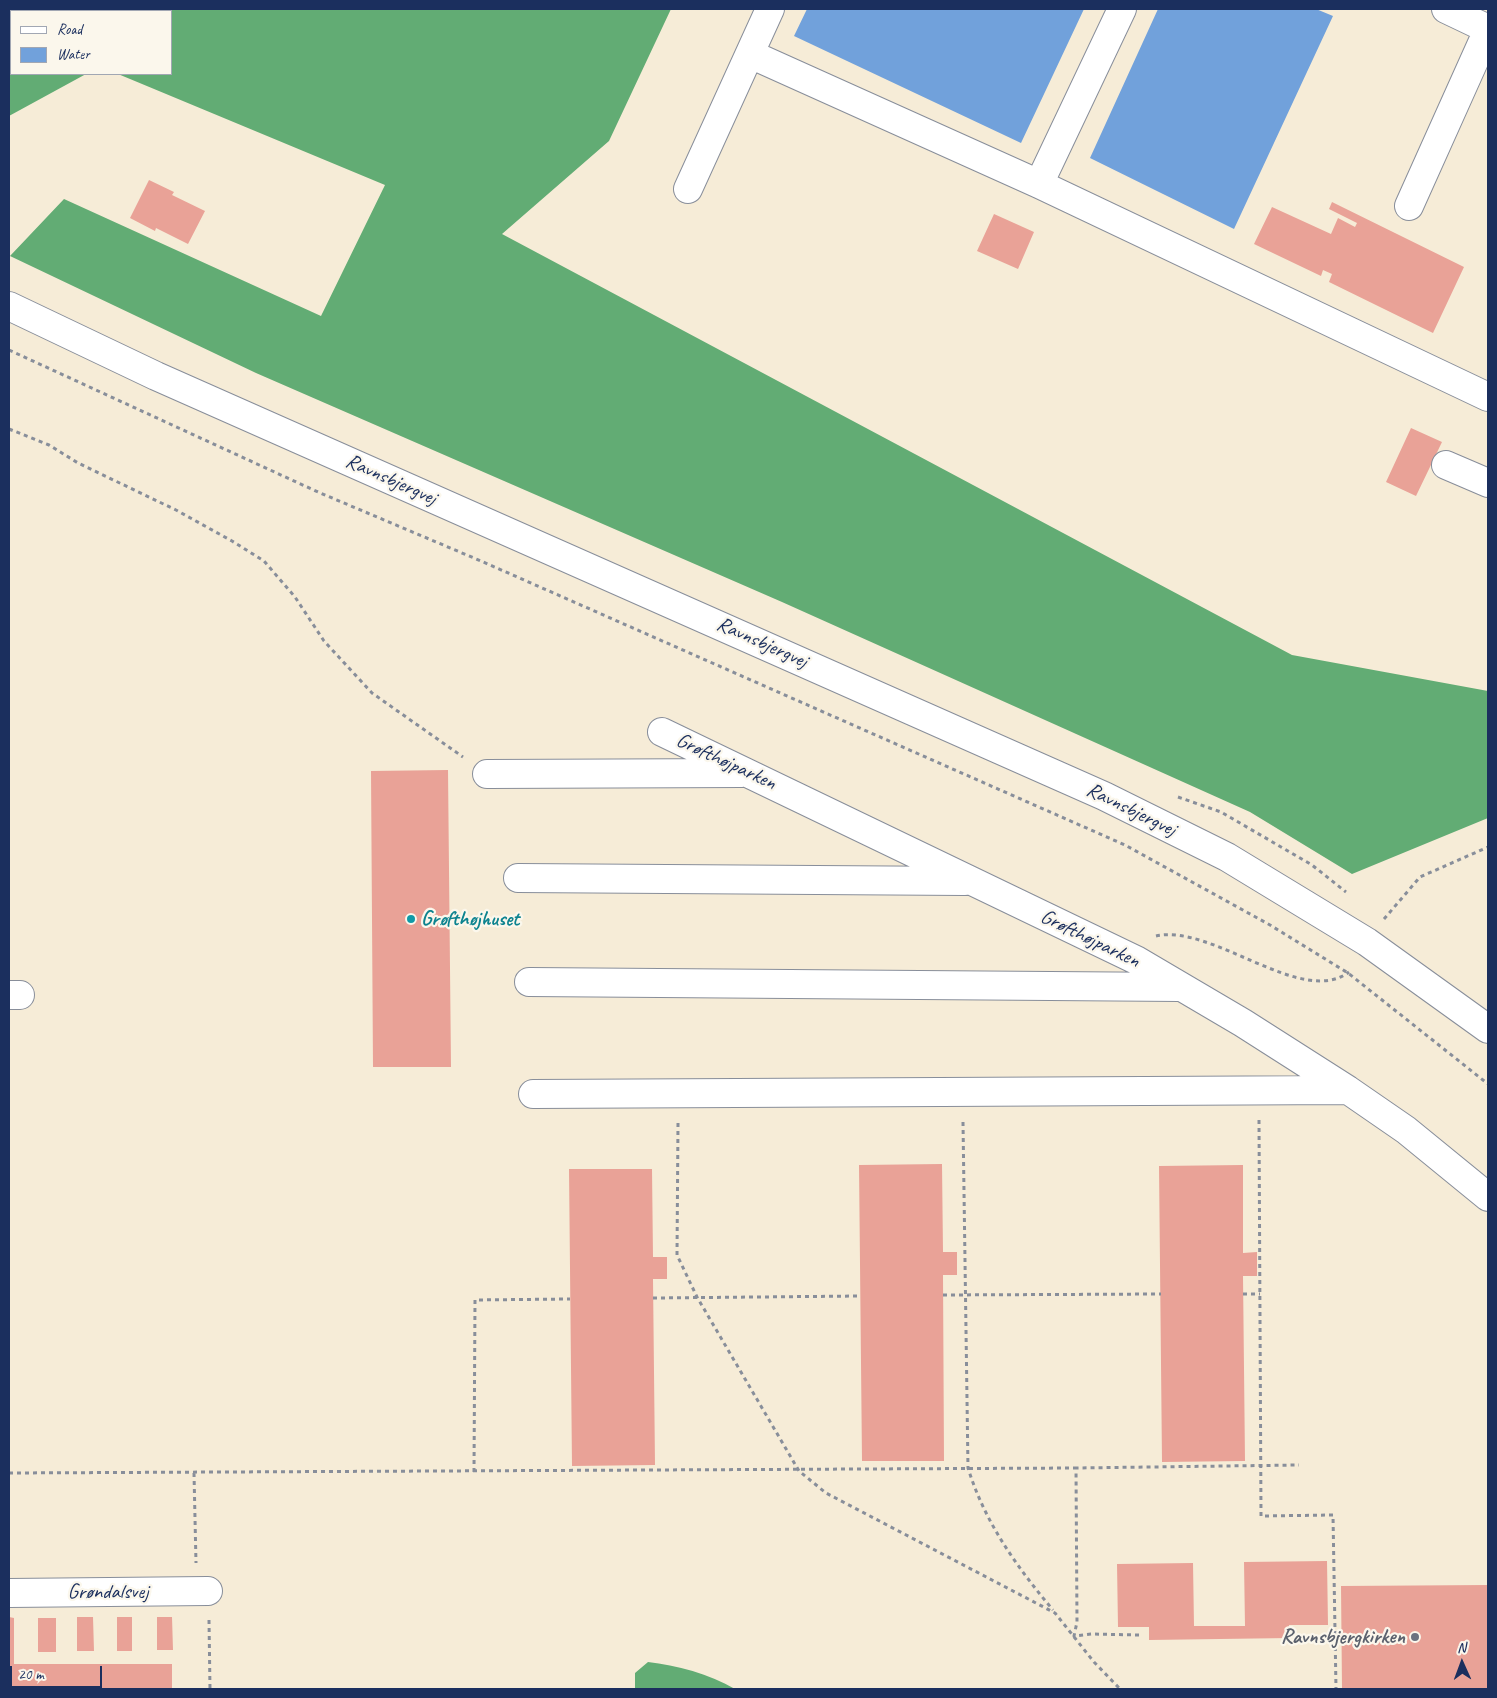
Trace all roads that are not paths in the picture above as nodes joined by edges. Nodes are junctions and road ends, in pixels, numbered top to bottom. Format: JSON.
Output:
{"nodes":[{"id":1,"x":770,"y":9,"type":"edge"},
{"id":2,"x":1122,"y":9,"type":"edge"},
{"id":3,"x":1446,"y":9,"type":"edge"},
{"id":4,"x":1488,"y":30,"type":"edge"},
{"id":5,"x":750,"y":54,"type":"junction"},
{"id":6,"x":1039,"y":184,"type":"junction"},
{"id":7,"x":688,"y":190,"type":"dead end"},
{"id":8,"x":1409,"y":206,"type":"dead end"},
{"id":9,"x":9,"y":306,"type":"edge"},
{"id":10,"x":1488,"y":397,"type":"edge"},
{"id":11,"x":1446,"y":465,"type":"dead end"},
{"id":12,"x":1488,"y":483,"type":"edge"},
{"id":13,"x":662,"y":732,"type":"dead end"},
{"id":14,"x":487,"y":774,"type":"road end"},
{"id":15,"x":751,"y":774,"type":"junction"},
{"id":16,"x":518,"y":878,"type":"dead end"},
{"id":17,"x":972,"y":880,"type":"junction"},
{"id":18,"x":529,"y":982,"type":"dead end"},
{"id":19,"x":1182,"y":987,"type":"junction"},
{"id":20,"x":1488,"y":1029,"type":"edge"},
{"id":21,"x":1348,"y":1090,"type":"junction"},
{"id":22,"x":533,"y":1094,"type":"dead end"},
{"id":23,"x":1488,"y":1197,"type":"edge"},
{"id":24,"x":202,"y":1591,"type":"road end"},
{"id":25,"x":9,"y":1593,"type":"edge"}],
"edges":[{"from":1,"to":5,"type":"street"},
{"from":2,"to":6,"type":"street"},
{"from":3,"to":4,"type":"street"},
{"from":4,"to":8,"type":"street"},
{"from":5,"to":6,"type":"street"},
{"from":5,"to":7,"type":"street"},
{"from":6,"to":10,"type":"street"},
{"from":9,"to":20,"type":"street","name":"Ravnsbjergvej"},
{"from":11,"to":12,"type":"street"},
{"from":13,"to":15,"type":"street","name":"Grøfthøjparken"},
{"from":14,"to":15,"type":"street"},
{"from":15,"to":17,"type":"street","name":"Grøfthøjparken"},
{"from":16,"to":17,"type":"street"},
{"from":17,"to":19,"type":"street","name":"Grøfthøjparken"},
{"from":18,"to":19,"type":"street"},
{"from":19,"to":21,"type":"street","name":"Grøfthøjparken"},
{"from":21,"to":22,"type":"street"},
{"from":21,"to":23,"type":"street","name":"Grøfthøjparken"},
{"from":24,"to":25,"type":"street","name":"Grøndalsvej"}]}
